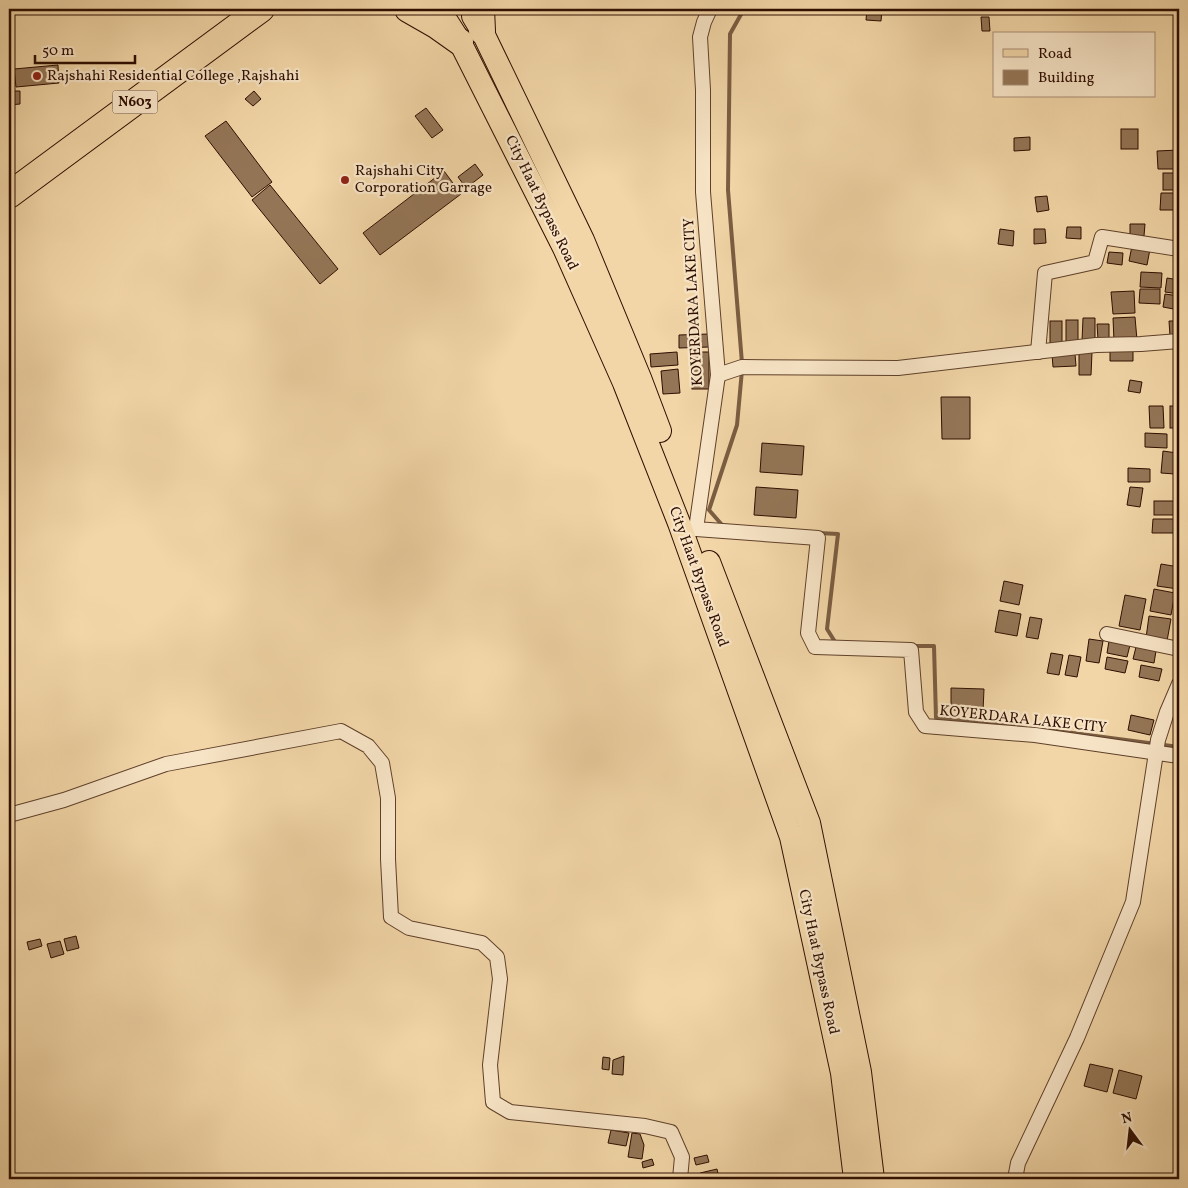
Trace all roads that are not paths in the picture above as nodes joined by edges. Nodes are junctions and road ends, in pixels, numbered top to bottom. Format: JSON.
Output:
{"nodes":[{"id":1,"x":261,"y":9,"type":"edge"},
{"id":2,"x":408,"y":9,"type":"edge"},
{"id":3,"x":439,"y":9,"type":"edge"},
{"id":4,"x":469,"y":9,"type":"edge"},
{"id":5,"x":710,"y":9,"type":"edge"},
{"id":6,"x":474,"y":27,"type":"edge"},
{"id":7,"x":9,"y":195,"type":"edge"},
{"id":8,"x":1179,"y":249,"type":"edge"},
{"id":9,"x":1179,"y":341,"type":"edge"},
{"id":10,"x":1038,"y":352,"type":"junction"},
{"id":11,"x":718,"y":375,"type":"junction"},
{"id":12,"x":696,"y":529,"type":"junction"},
{"id":13,"x":1107,"y":634,"type":"dead end"},
{"id":14,"x":1179,"y":650,"type":"edge"},
{"id":15,"x":1179,"y":684,"type":"edge"},
{"id":16,"x":1156,"y":748,"type":"junction"},
{"id":17,"x":1179,"y":756,"type":"edge"},
{"id":18,"x":9,"y":815,"type":"edge"},
{"id":19,"x":680,"y":1179,"type":"edge"},
{"id":20,"x":855,"y":1179,"type":"edge"},
{"id":21,"x":873,"y":1179,"type":"edge"},
{"id":22,"x":1015,"y":1179,"type":"edge"}],
"edges":[{"from":1,"to":7,"type":"highway","number":"N603"},
{"from":2,"to":6,"type":"highway"},
{"from":3,"to":6,"type":"main road","name":"City Haat Bypass Road"},
{"from":4,"to":6,"type":"main road","name":"City Haat Bypass Road"},
{"from":5,"to":11,"type":"street","name":"KOYERDARA LAKE CITY"},
{"from":6,"to":12,"type":"main road","name":"City Haat Bypass Road"},
{"from":6,"to":20,"type":"main road","name":"City Haat Bypass Road"},
{"from":8,"to":10,"type":"street"},
{"from":9,"to":10,"type":"street"},
{"from":10,"to":11,"type":"street"},
{"from":11,"to":12,"type":"street","name":"KOYERDARA LAKE CITY"},
{"from":12,"to":16,"type":"street","name":"KOYERDARA LAKE CITY"},
{"from":12,"to":21,"type":"main road","name":"City Haat Bypass Road"},
{"from":13,"to":14,"type":"street"},
{"from":15,"to":16,"type":"street"},
{"from":16,"to":17,"type":"street","name":"KOYERDARA LAKE CITY"},
{"from":16,"to":22,"type":"street"},
{"from":18,"to":19,"type":"street"}]}
